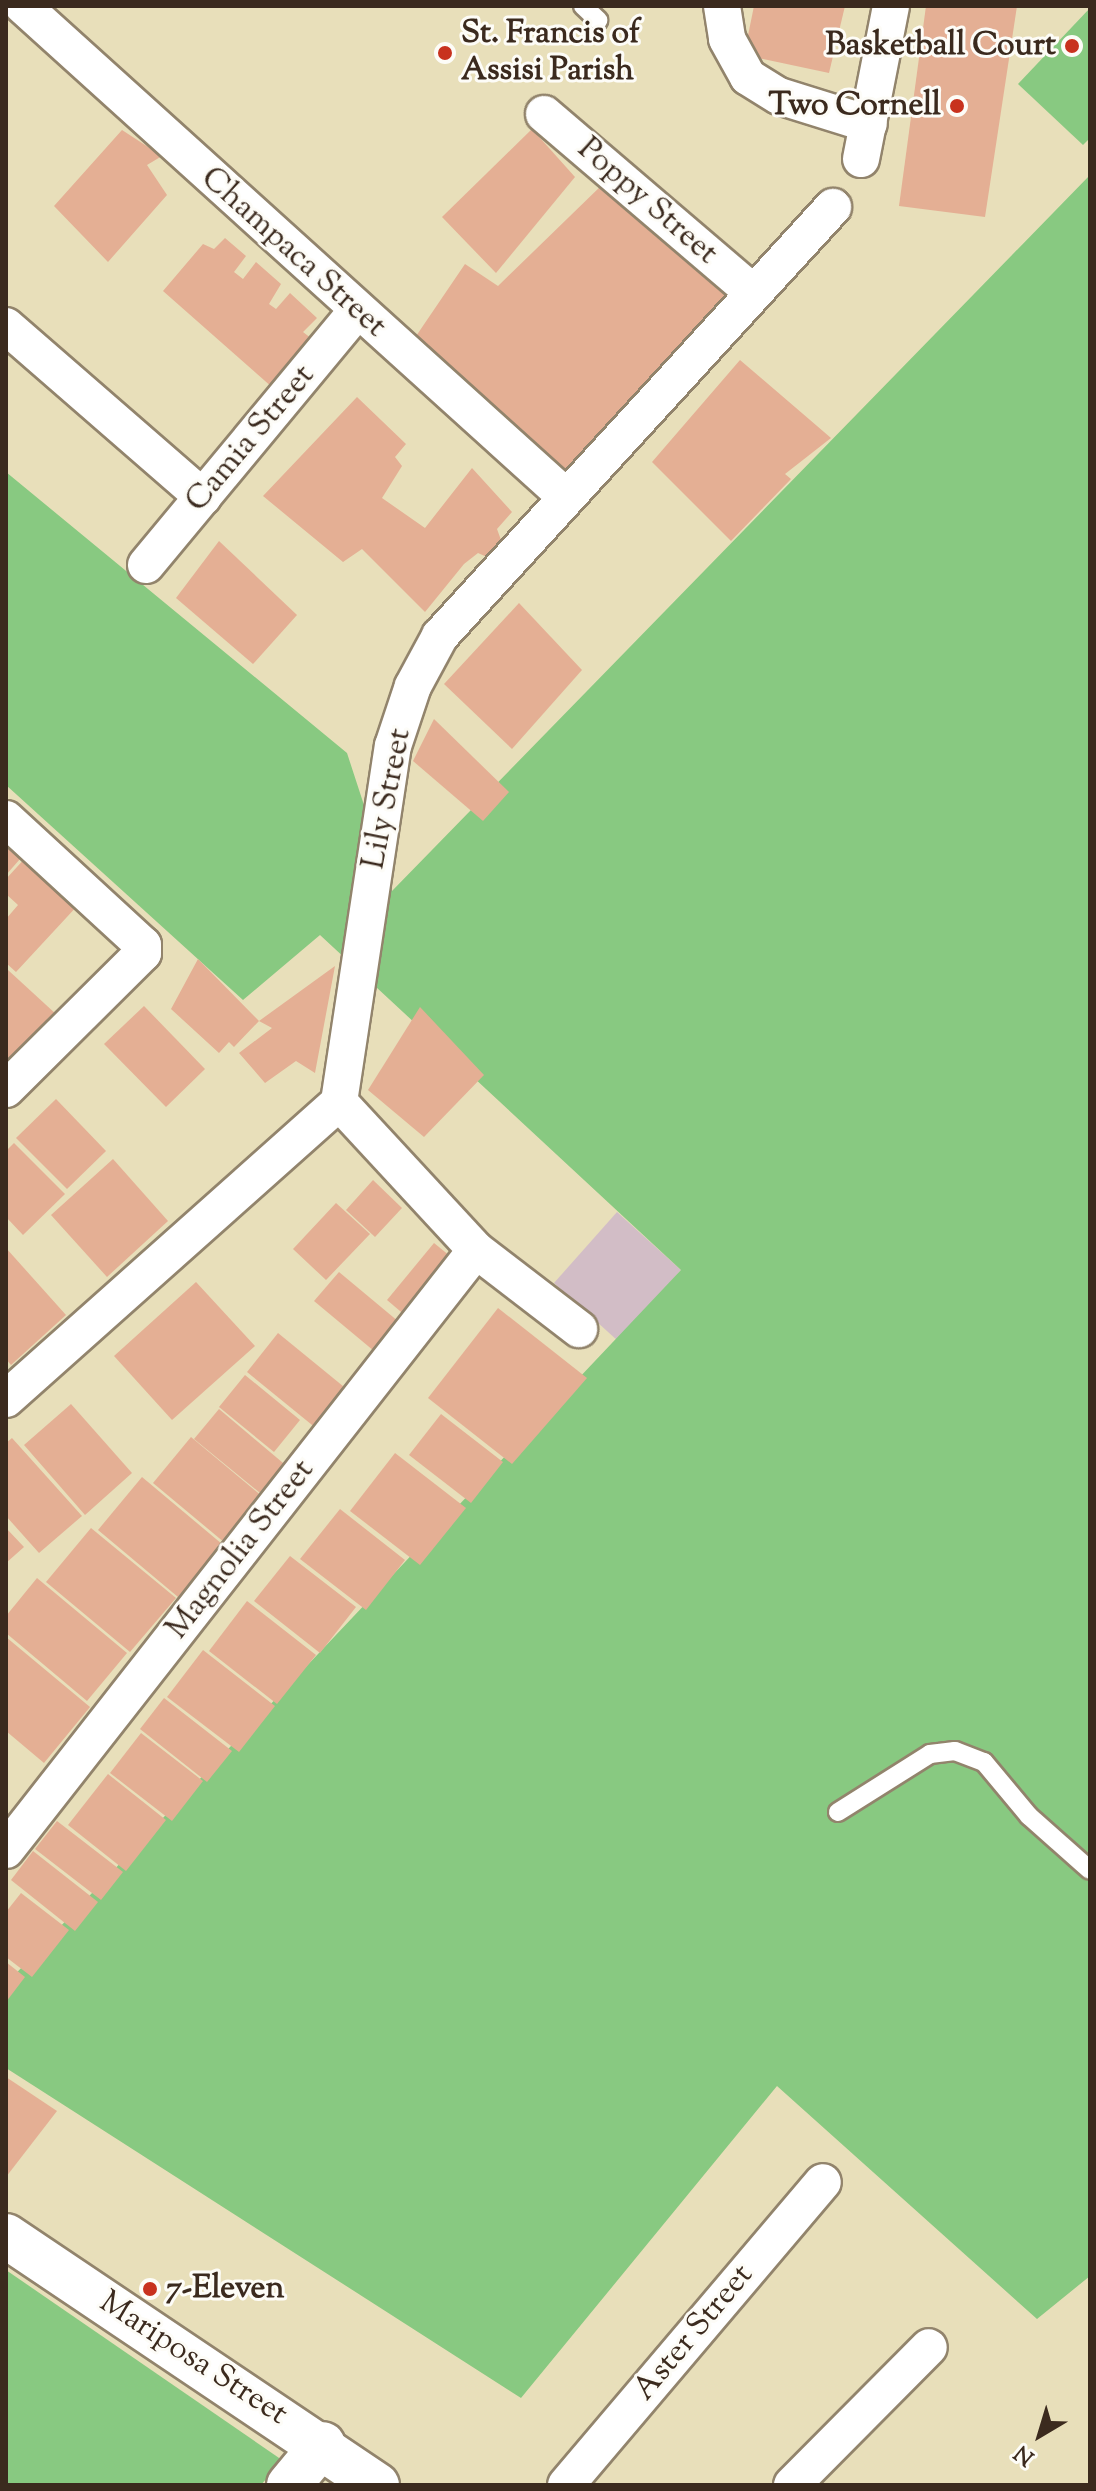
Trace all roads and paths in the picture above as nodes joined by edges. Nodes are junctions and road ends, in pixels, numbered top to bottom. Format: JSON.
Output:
{"nodes":[{"id":1,"x":23,"y":6,"type":"edge"},
{"id":2,"x":583,"y":6,"type":"edge"},
{"id":3,"x":722,"y":6,"type":"edge"},
{"id":4,"x":891,"y":6,"type":"edge"},
{"id":5,"x":598,"y":20,"type":"dead end"},
{"id":6,"x":544,"y":114,"type":"dead end"},
{"id":7,"x":869,"y":124,"type":"junction"},
{"id":8,"x":861,"y":159,"type":"dead end"},
{"id":9,"x":833,"y":207,"type":"dead end"},
{"id":10,"x":751,"y":291,"type":"junction"},
{"id":11,"x":356,"y":312,"type":"junction"},
{"id":12,"x":6,"y":326,"type":"edge"},
{"id":13,"x":203,"y":497,"type":"junction"},
{"id":14,"x":566,"y":497,"type":"junction"},
{"id":15,"x":146,"y":565,"type":"dead end"},
{"id":16,"x":6,"y":819,"type":"edge"},
{"id":17,"x":6,"y":1089,"type":"edge"},
{"id":18,"x":339,"y":1102,"type":"junction"},
{"id":19,"x":476,"y":1250,"type":"junction"},
{"id":20,"x":579,"y":1329,"type":"dead end"},
{"id":21,"x":6,"y":1399,"type":"edge"},
{"id":22,"x":838,"y":1812,"type":"dead end"},
{"id":23,"x":6,"y":1850,"type":"edge"},
{"id":24,"x":1090,"y":1870,"type":"edge"},
{"id":25,"x":823,"y":2182,"type":"dead end"},
{"id":26,"x":6,"y":2236,"type":"edge"},
{"id":27,"x":929,"y":2347,"type":"dead end"},
{"id":28,"x":323,"y":2444,"type":"junction"},
{"id":29,"x":289,"y":2485,"type":"edge"},
{"id":30,"x":377,"y":2485,"type":"edge"},
{"id":31,"x":566,"y":2485,"type":"edge"},
{"id":32,"x":792,"y":2485,"type":"edge"}],
"edges":[{"from":1,"to":11,"type":"street","name":"Champaca Street"},
{"from":2,"to":5,"type":"lane"},
{"from":3,"to":7,"type":"street"},
{"from":4,"to":7,"type":"street"},
{"from":6,"to":10,"type":"street","name":"Poppy Street"},
{"from":7,"to":8,"type":"street"},
{"from":9,"to":10,"type":"street","name":"Lily Street"},
{"from":10,"to":14,"type":"street","name":"Lily Street"},
{"from":11,"to":13,"type":"street","name":"Camia Street"},
{"from":11,"to":14,"type":"street","name":"Champaca Street"},
{"from":12,"to":13,"type":"street"},
{"from":13,"to":15,"type":"street","name":"Camia Street"},
{"from":14,"to":18,"type":"street","name":"Lily Street"},
{"from":16,"to":17,"type":"street"},
{"from":18,"to":19,"type":"street"},
{"from":18,"to":21,"type":"street"},
{"from":19,"to":20,"type":"street"},
{"from":19,"to":23,"type":"street","name":"Magnolia Street"},
{"from":22,"to":24,"type":"lane"},
{"from":25,"to":31,"type":"street","name":"Aster Street"},
{"from":26,"to":28,"type":"street","name":"Mariposa Street"},
{"from":27,"to":32,"type":"street"},
{"from":28,"to":29,"type":"street"},
{"from":28,"to":30,"type":"street","name":"Mariposa Street"}]}
